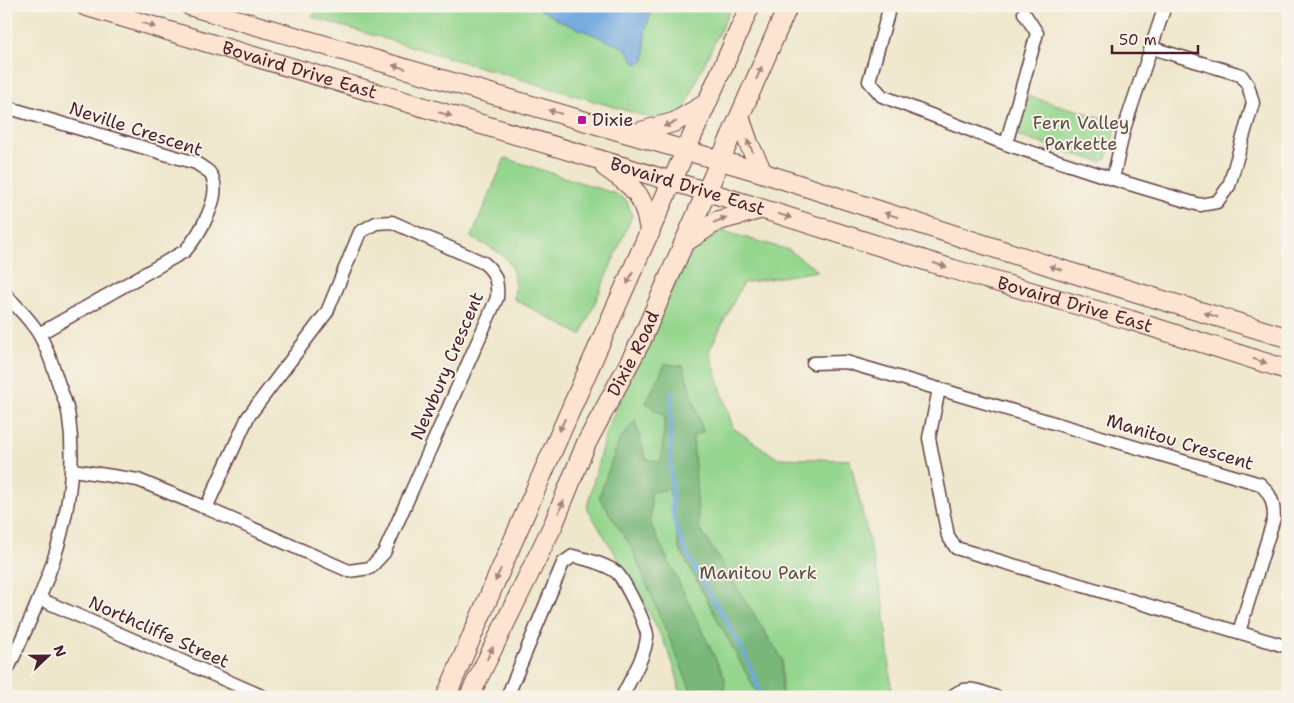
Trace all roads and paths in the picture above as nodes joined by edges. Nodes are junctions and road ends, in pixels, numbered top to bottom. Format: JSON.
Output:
{"nodes":[{"id":1,"x":86,"y":6,"type":"edge"},
{"id":2,"x":190,"y":6,"type":"edge"},
{"id":3,"x":750,"y":6,"type":"edge"},
{"id":4,"x":788,"y":6,"type":"edge"},
{"id":5,"x":890,"y":6,"type":"edge"},
{"id":6,"x":1165,"y":6,"type":"edge"},
{"id":7,"x":1024,"y":13,"type":"dead end"},
{"id":8,"x":1152,"y":48,"type":"junction"},
{"id":9,"x":707,"y":104,"type":"junction"},
{"id":10,"x":6,"y":107,"type":"edge"},
{"id":11,"x":740,"y":118,"type":"junction"},
{"id":12,"x":630,"y":134,"type":"junction"},
{"id":13,"x":1006,"y":144,"type":"junction"},
{"id":14,"x":686,"y":151,"type":"junction"},
{"id":15,"x":594,"y":159,"type":"junction"},
{"id":16,"x":719,"y":160,"type":"junction"},
{"id":17,"x":763,"y":173,"type":"junction"},
{"id":18,"x":1112,"y":179,"type":"junction"},
{"id":19,"x":672,"y":182,"type":"junction"},
{"id":20,"x":706,"y":192,"type":"junction"},
{"id":21,"x":762,"y":209,"type":"junction"},
{"id":22,"x":650,"y":233,"type":"junction"},
{"id":23,"x":683,"y":244,"type":"junction"},
{"id":24,"x":6,"y":295,"type":"edge"},
{"id":25,"x":39,"y":334,"type":"junction"},
{"id":26,"x":1288,"y":338,"type":"edge"},
{"id":27,"x":813,"y":363,"type":"dead end"},
{"id":28,"x":1288,"y":370,"type":"edge"},
{"id":29,"x":938,"y":389,"type":"junction"},
{"id":30,"x":73,"y":470,"type":"junction"},
{"id":31,"x":206,"y":508,"type":"junction"},
{"id":32,"x":40,"y":599,"type":"junction"},
{"id":33,"x":1239,"y":632,"type":"junction"},
{"id":34,"x":1288,"y":648,"type":"edge"},
{"id":35,"x":6,"y":673,"type":"edge"},
{"id":36,"x":264,"y":697,"type":"edge"},
{"id":37,"x":446,"y":697,"type":"edge"},
{"id":38,"x":468,"y":697,"type":"edge"},
{"id":39,"x":506,"y":697,"type":"edge"},
{"id":40,"x":622,"y":697,"type":"edge"},
{"id":41,"x":952,"y":697,"type":"edge"},
{"id":42,"x":996,"y":697,"type":"edge"}],
"edges":[{"from":1,"to":15,"type":"main road","name":"Bovaird Drive East","one_way":true},
{"from":12,"to":2,"type":"main road","name":"Bovaird Drive East","one_way":true},
{"from":3,"to":9,"type":"main road","name":"Dixie Road"},
{"from":11,"to":4,"type":"main road","name":"Dixie Road","one_way":true},
{"from":5,"to":13,"type":"street"},
{"from":6,"to":8,"type":"street"},
{"from":7,"to":13,"type":"street"},
{"from":8,"to":18,"type":"street"},
{"from":8,"to":18,"type":"street"},
{"from":9,"to":12,"type":"main road","one_way":true},
{"from":9,"to":14,"type":"main road","name":"Dixie Road"},
{"from":10,"to":25,"type":"street","name":"Neville Crescent"},
{"from":11,"to":16,"type":"main road","name":"Dixie Road"},
{"from":17,"to":11,"type":"main road","one_way":true},
{"from":12,"to":14,"type":"main road","name":"Bovaird Drive East"},
{"from":13,"to":18,"type":"street"},
{"from":14,"to":16,"type":"main road","name":"Bovaird Drive East"},
{"from":14,"to":19,"type":"main road","name":"Dixie Road"},
{"from":15,"to":19,"type":"main road","name":"Bovaird Drive East"},
{"from":15,"to":22,"type":"main road"},
{"from":16,"to":17,"type":"main road","name":"Bovaird Drive East"},
{"from":16,"to":20,"type":"main road","name":"Dixie Road"},
{"from":26,"to":17,"type":"main road","name":"Bovaird Drive East","one_way":true},
{"from":19,"to":20,"type":"main road","name":"Bovaird Drive East"},
{"from":19,"to":22,"type":"main road","name":"Dixie Road"},
{"from":20,"to":21,"type":"main road","name":"Bovaird Drive East"},
{"from":20,"to":23,"type":"main road","name":"Dixie Road"},
{"from":23,"to":21,"type":"main road","one_way":true},
{"from":21,"to":28,"type":"main road","name":"Bovaird Drive East","one_way":true},
{"from":22,"to":37,"type":"main road","name":"Dixie Road","one_way":true},
{"from":38,"to":23,"type":"main road","name":"Dixie Road","one_way":true},
{"from":24,"to":25,"type":"street"},
{"from":25,"to":30,"type":"street"},
{"from":27,"to":29,"type":"street","name":"Manitou Crescent"},
{"from":29,"to":33,"type":"street"},
{"from":29,"to":33,"type":"street","name":"Manitou Crescent"},
{"from":30,"to":31,"type":"street","name":"Newbury Crescent"},
{"from":30,"to":32,"type":"street"},
{"from":31,"to":31,"type":"street","name":"Newbury Crescent"},
{"from":32,"to":35,"type":"street"},
{"from":32,"to":36,"type":"street","name":"Northcliffe Street"},
{"from":33,"to":34,"type":"street"},
{"from":39,"to":40,"type":"street"},
{"from":41,"to":42,"type":"street"}]}
